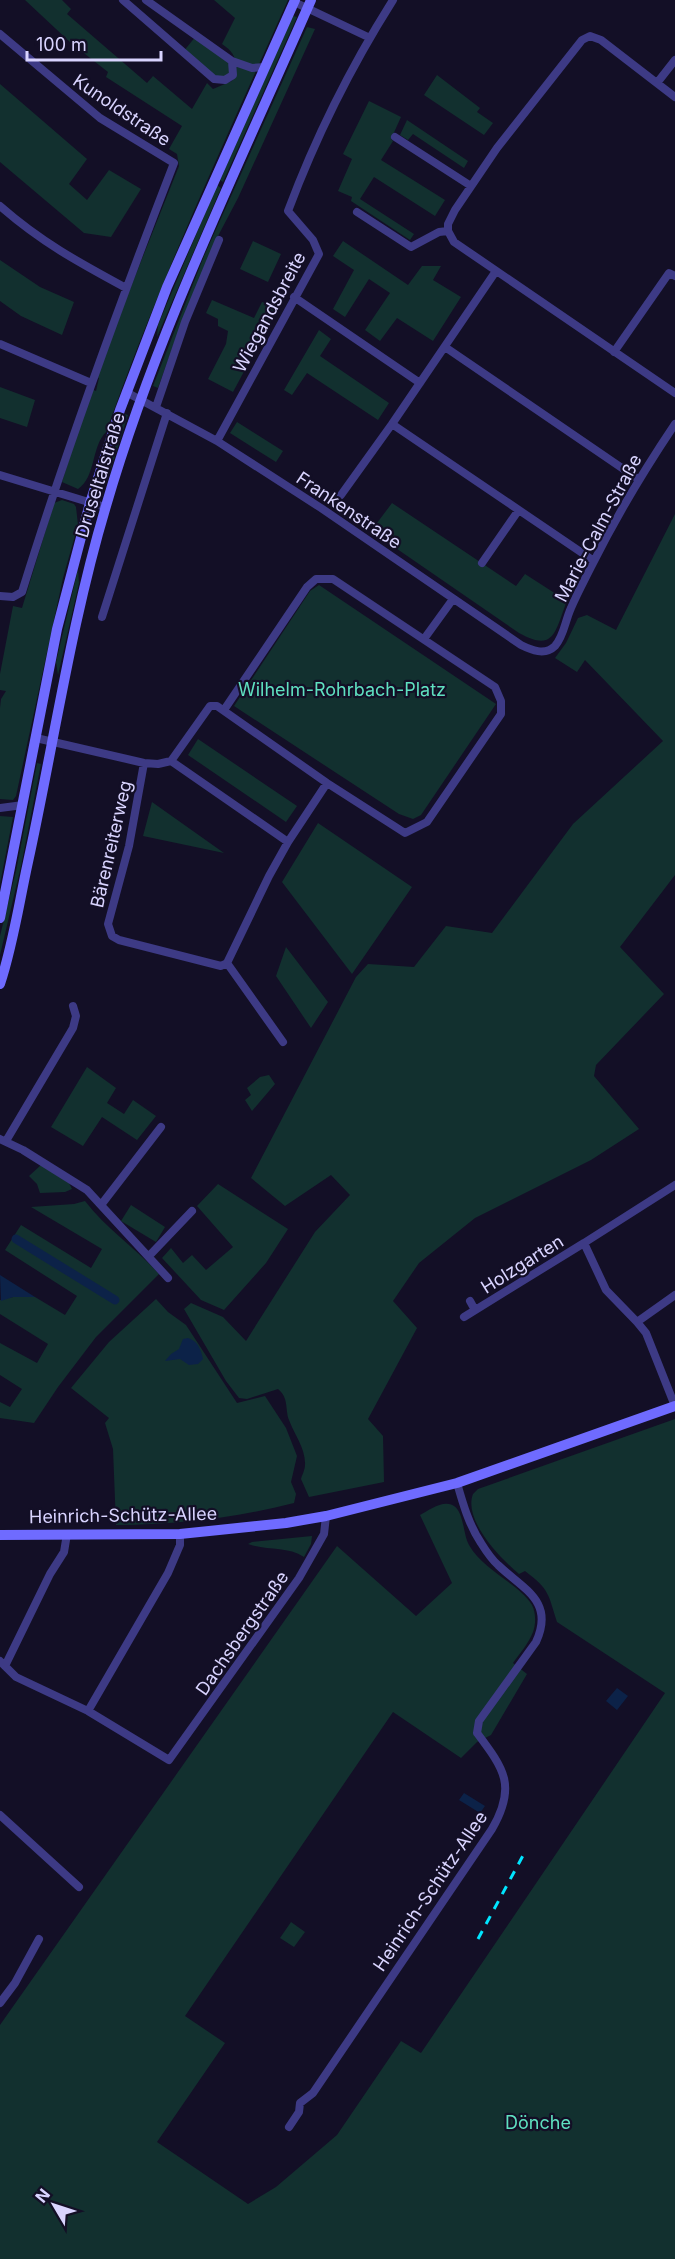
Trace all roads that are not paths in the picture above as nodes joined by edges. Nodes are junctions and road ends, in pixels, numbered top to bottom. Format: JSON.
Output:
{"nodes":[{"id":1,"x":123,"y":0,"type":"edge"},
{"id":2,"x":146,"y":0,"type":"edge"},
{"id":3,"x":393,"y":0,"type":"edge"},
{"id":4,"x":294,"y":1,"type":"edge"},
{"id":5,"x":309,"y":4,"type":"edge"},
{"id":6,"x":0,"y":34,"type":"edge"},
{"id":7,"x":368,"y":38,"type":"junction"},
{"id":8,"x":232,"y":60,"type":"junction"},
{"id":9,"x":675,"y":60,"type":"edge"},
{"id":10,"x":265,"y":67,"type":"junction"},
{"id":11,"x":657,"y":83,"type":"junction"},
{"id":12,"x":675,"y":97,"type":"edge"},
{"id":13,"x":395,"y":138,"type":"dead end"},
{"id":14,"x":174,"y":163,"type":"joint"},
{"id":15,"x":471,"y":186,"type":"junction"},
{"id":16,"x":0,"y":206,"type":"edge"},
{"id":17,"x":357,"y":212,"type":"dead end"},
{"id":18,"x":448,"y":231,"type":"junction"},
{"id":19,"x":219,"y":240,"type":"dead end"},
{"id":20,"x":495,"y":271,"type":"junction"},
{"id":21,"x":672,"y":275,"type":"edge"},
{"id":22,"x":126,"y":288,"type":"junction"},
{"id":23,"x":294,"y":297,"type":"junction"},
{"id":24,"x":0,"y":344,"type":"edge"},
{"id":25,"x":445,"y":347,"type":"junction"},
{"id":26,"x":614,"y":352,"type":"junction"},
{"id":27,"x":91,"y":383,"type":"junction"},
{"id":28,"x":420,"y":383,"type":"junction"},
{"id":29,"x":126,"y":392,"type":"junction"},
{"id":30,"x":675,"y":393,"type":"edge"},
{"id":31,"x":140,"y":399,"type":"junction"},
{"id":32,"x":156,"y":407,"type":"junction"},
{"id":33,"x":166,"y":413,"type":"junction"},
{"id":34,"x":392,"y":424,"type":"junction"},
{"id":35,"x":675,"y":424,"type":"edge"},
{"id":36,"x":217,"y":441,"type":"junction"},
{"id":37,"x":0,"y":475,"type":"edge"},
{"id":38,"x":638,"y":479,"type":"junction"},
{"id":39,"x":53,"y":491,"type":"junction"},
{"id":40,"x":341,"y":495,"type":"dead end"},
{"id":41,"x":90,"y":503,"type":"junction"},
{"id":42,"x":105,"y":507,"type":"junction"},
{"id":43,"x":518,"y":511,"type":"junction"},
{"id":44,"x":594,"y":561,"type":"junction"},
{"id":45,"x":482,"y":564,"type":"dead end"},
{"id":46,"x":0,"y":596,"type":"edge"},
{"id":47,"x":453,"y":599,"type":"junction"},
{"id":48,"x":102,"y":617,"type":"dead end"},
{"id":49,"x":424,"y":639,"type":"junction"},
{"id":50,"x":553,"y":648,"type":"joint"},
{"id":51,"x":224,"y":710,"type":"junction"},
{"id":52,"x":36,"y":738,"type":"junction"},
{"id":53,"x":51,"y":742,"type":"junction"},
{"id":54,"x":171,"y":761,"type":"junction"},
{"id":55,"x":144,"y":763,"type":"junction"},
{"id":56,"x":327,"y":783,"type":"junction"},
{"id":57,"x":23,"y":805,"type":"junction"},
{"id":58,"x":0,"y":808,"type":"edge"},
{"id":59,"x":288,"y":842,"type":"junction"},
{"id":60,"x":0,"y":918,"type":"edge"},
{"id":61,"x":227,"y":963,"type":"junction"},
{"id":62,"x":0,"y":984,"type":"edge"},
{"id":63,"x":73,"y":1006,"type":"dead end"},
{"id":64,"x":282,"y":1042,"type":"dead end"},
{"id":65,"x":161,"y":1127,"type":"dead end"},
{"id":66,"x":3,"y":1140,"type":"edge"},
{"id":67,"x":675,"y":1185,"type":"edge"},
{"id":68,"x":101,"y":1205,"type":"junction"},
{"id":69,"x":192,"y":1211,"type":"dead end"},
{"id":70,"x":584,"y":1243,"type":"junction"},
{"id":71,"x":149,"y":1256,"type":"junction"},
{"id":72,"x":168,"y":1278,"type":"dead end"},
{"id":73,"x":675,"y":1295,"type":"edge"},
{"id":74,"x":470,"y":1302,"type":"dead end"},
{"id":75,"x":475,"y":1311,"type":"junction"},
{"id":76,"x":464,"y":1317,"type":"dead end"},
{"id":77,"x":637,"y":1322,"type":"junction"},
{"id":78,"x":675,"y":1406,"type":"edge"},
{"id":79,"x":457,"y":1483,"type":"junction"},
{"id":80,"x":326,"y":1516,"type":"junction"},
{"id":81,"x":67,"y":1534,"type":"junction"},
{"id":82,"x":180,"y":1534,"type":"junction"},
{"id":83,"x":0,"y":1535,"type":"edge"},
{"id":84,"x":2,"y":1663,"type":"edge"},
{"id":85,"x":88,"y":1711,"type":"junction"},
{"id":86,"x":0,"y":1815,"type":"edge"},
{"id":87,"x":79,"y":1887,"type":"dead end"},
{"id":88,"x":39,"y":1939,"type":"dead end"},
{"id":89,"x":0,"y":2003,"type":"edge"},
{"id":90,"x":289,"y":2127,"type":"dead end"}],
"edges":[{"from":1,"to":8,"type":"street"},
{"from":2,"to":8,"type":"street"},
{"from":3,"to":7,"type":"street","name":"Wiegandsbreite"},
{"from":4,"to":5,"type":"street"},
{"from":4,"to":10,"type":"main road","name":"Druseltalstraße"},
{"from":5,"to":7,"type":"street"},
{"from":5,"to":31,"type":"main road","name":"Druseltalstraße"},
{"from":6,"to":14,"type":"street","name":"Kunoldstraße"},
{"from":7,"to":23,"type":"street","name":"Wiegandsbreite"},
{"from":8,"to":10,"type":"street"},
{"from":9,"to":11,"type":"street"},
{"from":10,"to":29,"type":"main road","name":"Druseltalstraße"},
{"from":11,"to":12,"type":"street"},
{"from":11,"to":15,"type":"street"},
{"from":13,"to":15,"type":"street"},
{"from":14,"to":22,"type":"street","name":"Druseltalstraße"},
{"from":15,"to":18,"type":"street"},
{"from":16,"to":22,"type":"street"},
{"from":17,"to":18,"type":"street"},
{"from":18,"to":20,"type":"street"},
{"from":19,"to":32,"type":"street"},
{"from":20,"to":25,"type":"street"},
{"from":20,"to":26,"type":"street"},
{"from":21,"to":26,"type":"street"},
{"from":22,"to":27,"type":"street","name":"Druseltalstraße"},
{"from":23,"to":28,"type":"street"},
{"from":23,"to":36,"type":"street","name":"Wiegandsbreite"},
{"from":24,"to":27,"type":"street"},
{"from":25,"to":28,"type":"street"},
{"from":25,"to":38,"type":"street"},
{"from":26,"to":30,"type":"street"},
{"from":27,"to":39,"type":"street","name":"Druseltalstraße"},
{"from":28,"to":34,"type":"street"},
{"from":29,"to":31,"type":"street","name":"Frankenstraße"},
{"from":29,"to":41,"type":"main road","name":"Druseltalstraße"},
{"from":31,"to":32,"type":"street","name":"Frankenstraße"},
{"from":31,"to":42,"type":"main road","name":"Druseltalstraße"},
{"from":32,"to":33,"type":"street","name":"Frankenstraße"},
{"from":33,"to":36,"type":"street","name":"Frankenstraße"},
{"from":33,"to":48,"type":"street"},
{"from":34,"to":40,"type":"street"},
{"from":34,"to":43,"type":"street"},
{"from":35,"to":38,"type":"street","name":"Marie-Calm-Straße"},
{"from":36,"to":47,"type":"street","name":"Frankenstraße"},
{"from":37,"to":39,"type":"street"},
{"from":38,"to":44,"type":"street","name":"Marie-Calm-Straße"},
{"from":39,"to":41,"type":"street"},
{"from":39,"to":46,"type":"street","name":"Druseltalstraße"},
{"from":41,"to":42,"type":"street"},
{"from":41,"to":52,"type":"main road","name":"Druseltalstraße"},
{"from":42,"to":53,"type":"main road","name":"Druseltalstraße"},
{"from":43,"to":44,"type":"street"},
{"from":43,"to":45,"type":"street"},
{"from":44,"to":50,"type":"street","name":"Marie-Calm-Straße"},
{"from":47,"to":49,"type":"street"},
{"from":47,"to":50,"type":"street","name":"Frankenstraße"},
{"from":49,"to":51,"type":"street"},
{"from":49,"to":56,"type":"street"},
{"from":51,"to":54,"type":"street"},
{"from":51,"to":56,"type":"street"},
{"from":52,"to":53,"type":"street"},
{"from":52,"to":57,"type":"main road","name":"Druseltalstraße"},
{"from":53,"to":55,"type":"street"},
{"from":53,"to":62,"type":"main road","name":"Druseltalstraße"},
{"from":54,"to":55,"type":"street"},
{"from":54,"to":59,"type":"street"},
{"from":55,"to":61,"type":"street","name":"Bärenreiterweg"},
{"from":56,"to":59,"type":"street"},
{"from":57,"to":58,"type":"street"},
{"from":57,"to":60,"type":"main road","name":"Druseltalstraße"},
{"from":59,"to":61,"type":"street"},
{"from":61,"to":64,"type":"street"},
{"from":63,"to":66,"type":"street"},
{"from":65,"to":68,"type":"street"},
{"from":66,"to":68,"type":"street"},
{"from":67,"to":70,"type":"street","name":"Holzgarten"},
{"from":68,"to":71,"type":"street"},
{"from":69,"to":71,"type":"street"},
{"from":70,"to":75,"type":"street","name":"Holzgarten"},
{"from":70,"to":77,"type":"street","name":"Holzgarten"},
{"from":71,"to":72,"type":"street"},
{"from":73,"to":77,"type":"street"},
{"from":74,"to":75,"type":"street","name":"Holzgarten"},
{"from":75,"to":76,"type":"street","name":"Holzgarten"},
{"from":77,"to":78,"type":"street","name":"Holzgarten"},
{"from":78,"to":79,"type":"main road","name":"Heinrich-Schütz-Allee"},
{"from":79,"to":80,"type":"main road","name":"Heinrich-Schütz-Allee"},
{"from":79,"to":90,"type":"street","name":"Heinrich-Schütz-Allee"},
{"from":80,"to":82,"type":"main road","name":"Heinrich-Schütz-Allee"},
{"from":80,"to":85,"type":"street","name":"Dachsbergstraße"},
{"from":81,"to":82,"type":"main road","name":"Heinrich-Schütz-Allee"},
{"from":81,"to":83,"type":"main road","name":"Heinrich-Schütz-Allee"},
{"from":81,"to":84,"type":"street"},
{"from":82,"to":85,"type":"street"},
{"from":84,"to":85,"type":"street"},
{"from":86,"to":87,"type":"street"},
{"from":88,"to":89,"type":"street"}]}
